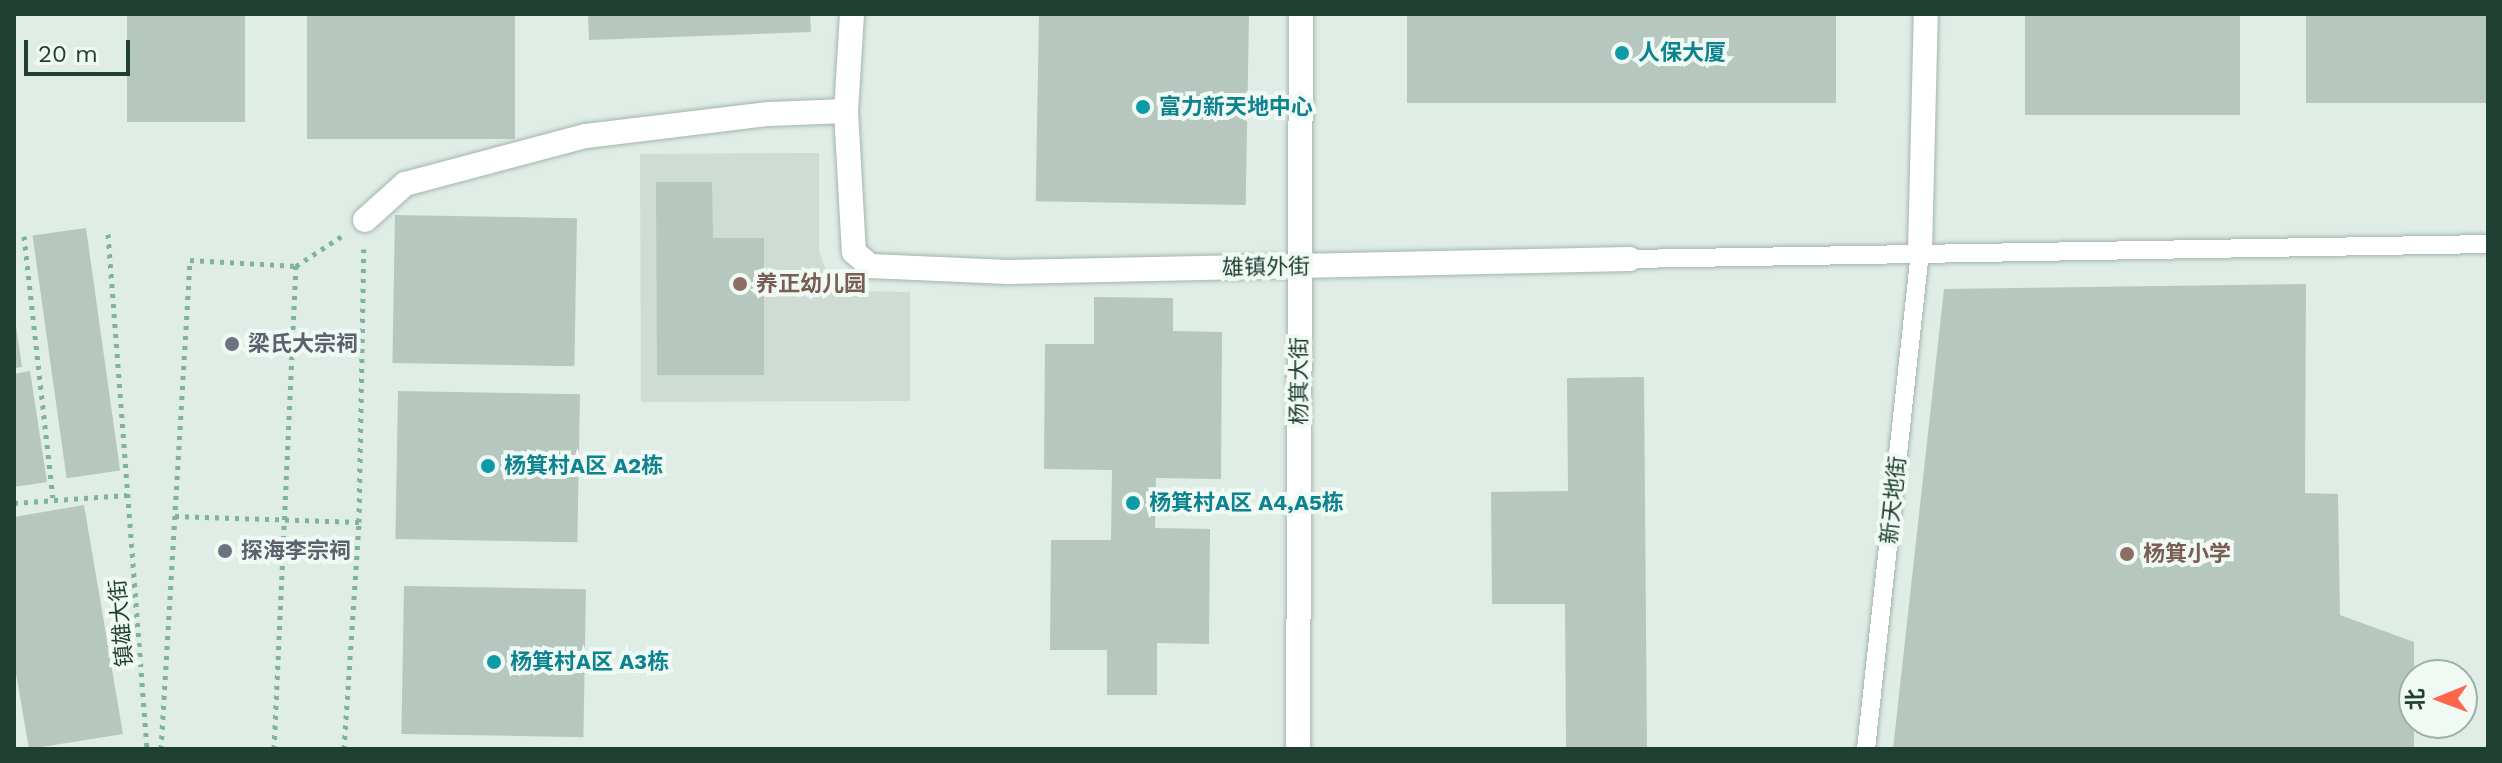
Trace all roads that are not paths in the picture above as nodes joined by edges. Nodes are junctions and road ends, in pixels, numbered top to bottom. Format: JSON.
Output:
{"nodes":[{"id":1,"x":852,"y":14,"type":"edge"},
{"id":2,"x":1301,"y":14,"type":"edge"},
{"id":3,"x":1926,"y":14,"type":"edge"},
{"id":4,"x":846,"y":111,"type":"junction"},
{"id":5,"x":365,"y":220,"type":"road end"},
{"id":6,"x":2488,"y":244,"type":"edge"},
{"id":7,"x":1920,"y":252,"type":"junction"},
{"id":8,"x":1630,"y":259,"type":"joint"},
{"id":9,"x":1299,"y":266,"type":"junction"},
{"id":10,"x":1298,"y":749,"type":"edge"},
{"id":11,"x":1866,"y":749,"type":"edge"}],
"edges":[{"from":1,"to":4,"type":"street","name":"雄镇外街"},
{"from":2,"to":9,"type":"street","name":"杨箕大街"},
{"from":3,"to":7,"type":"street"},
{"from":4,"to":5,"type":"street"},
{"from":4,"to":9,"type":"street","name":"雄镇外街"},
{"from":6,"to":7,"type":"lane","name":"雄镇外街"},
{"from":7,"to":8,"type":"lane","name":"雄镇外街"},
{"from":7,"to":11,"type":"lane","name":"新天地街"},
{"from":8,"to":9,"type":"street","name":"雄镇外街"},
{"from":9,"to":10,"type":"street","name":"杨箕大街"}]}
